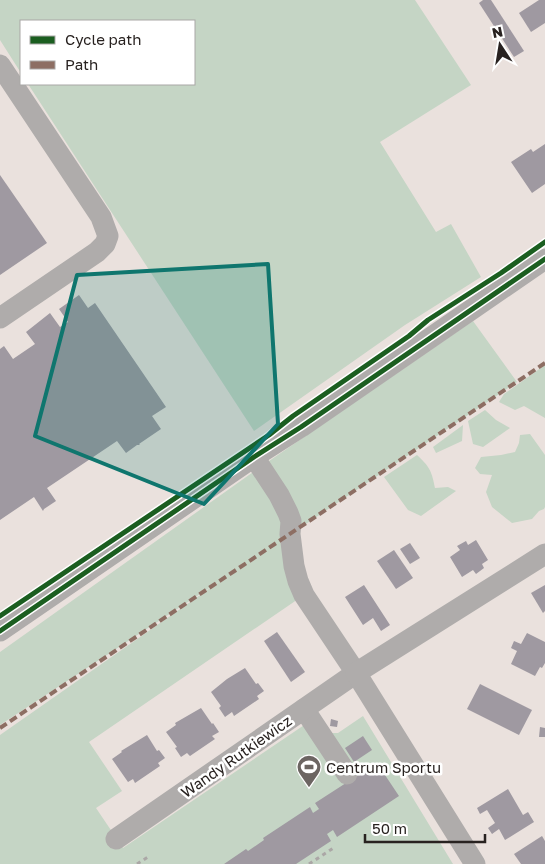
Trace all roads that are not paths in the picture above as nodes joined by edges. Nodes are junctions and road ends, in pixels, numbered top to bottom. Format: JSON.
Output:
{"nodes":[{"id":1,"x":0,"y":65,"type":"edge"},
{"id":2,"x":545,"y":259,"type":"edge"},
{"id":3,"x":0,"y":318,"type":"edge"},
{"id":4,"x":254,"y":457,"type":"junction"},
{"id":5,"x":545,"y":554,"type":"edge"},
{"id":6,"x":0,"y":631,"type":"edge"},
{"id":7,"x":356,"y":673,"type":"junction"},
{"id":8,"x":304,"y":710,"type":"junction"},
{"id":9,"x":346,"y":774,"type":"dead end"},
{"id":10,"x":116,"y":839,"type":"dead end"},
{"id":11,"x":475,"y":864,"type":"edge"}],
"edges":[{"from":1,"to":3,"type":"street"},
{"from":2,"to":4,"type":"street"},
{"from":4,"to":6,"type":"street"},
{"from":4,"to":7,"type":"street"},
{"from":5,"to":7,"type":"street","name":"Wandy Rutkiewicz"},
{"from":7,"to":8,"type":"street","name":"Wandy Rutkiewicz"},
{"from":7,"to":11,"type":"street"},
{"from":8,"to":9,"type":"street"},
{"from":8,"to":10,"type":"street","name":"Wandy Rutkiewicz"}]}
